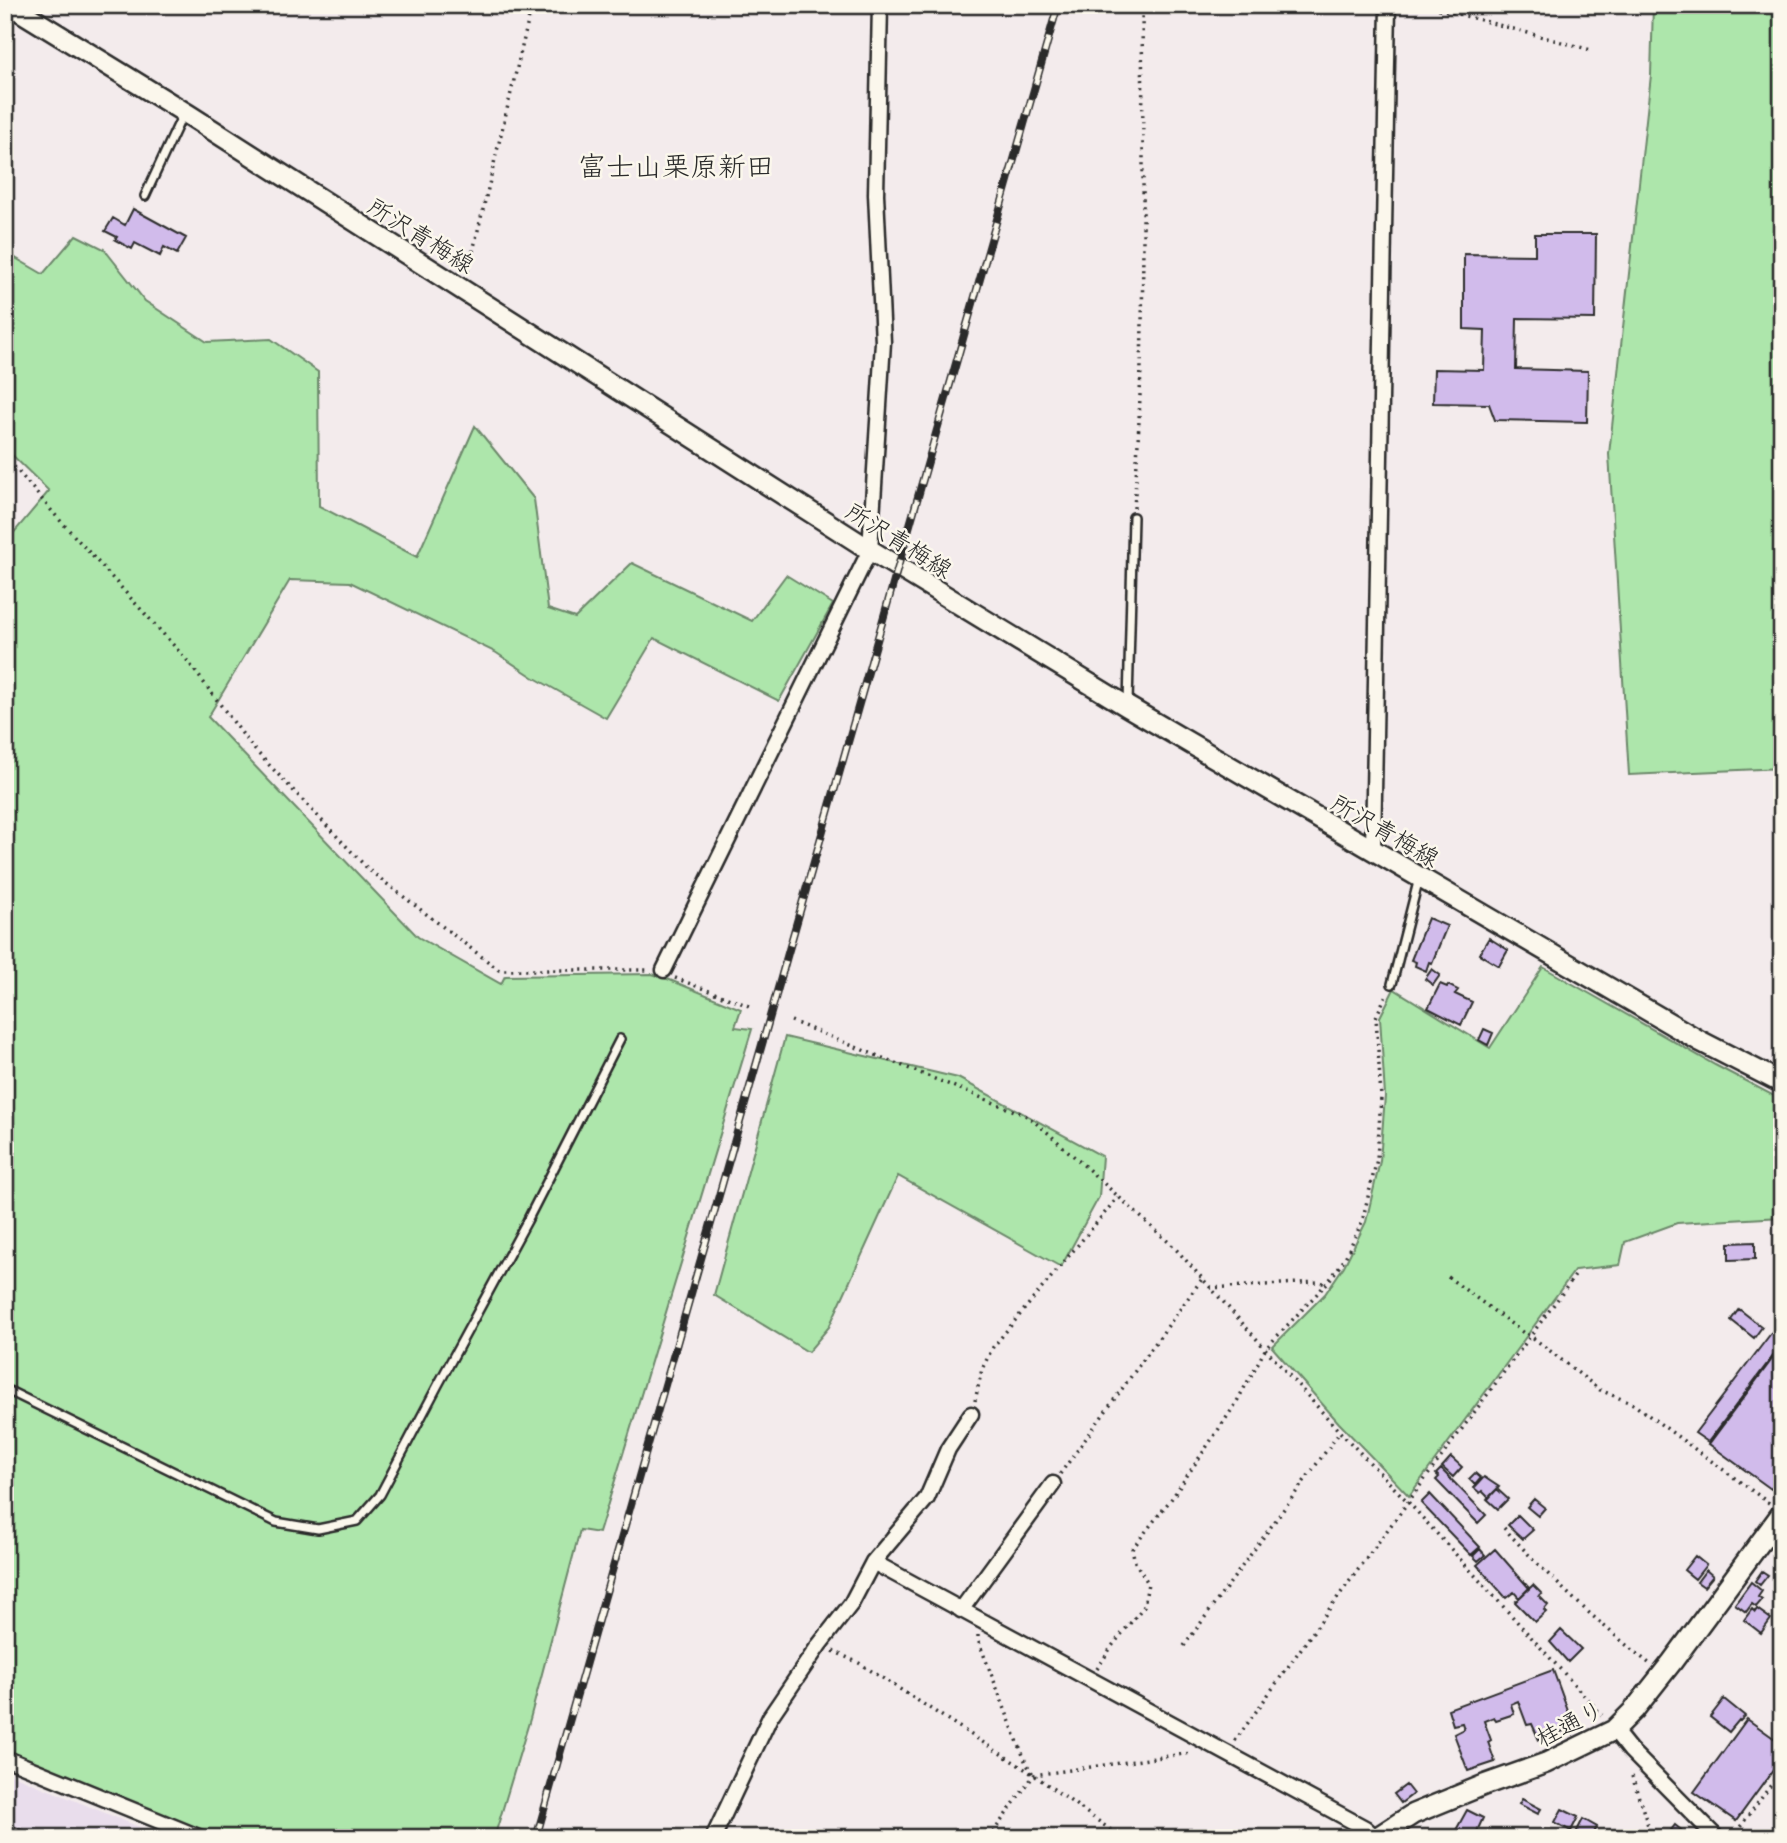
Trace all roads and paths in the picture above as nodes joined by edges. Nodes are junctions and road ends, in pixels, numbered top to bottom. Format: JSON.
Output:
{"nodes":[{"id":1,"x":10,"y":5,"type":"edge"},
{"id":2,"x":532,"y":5,"type":"edge"},
{"id":3,"x":880,"y":5,"type":"edge"},
{"id":4,"x":1142,"y":5,"type":"edge"},
{"id":5,"x":1388,"y":5,"type":"edge"},
{"id":6,"x":1425,"y":5,"type":"edge"},
{"id":7,"x":1591,"y":50,"type":"dead end"},
{"id":8,"x":184,"y":112,"type":"junction"},
{"id":9,"x":145,"y":196,"type":"dead end"},
{"id":10,"x":464,"y":289,"type":"junction"},
{"id":11,"x":5,"y":456,"type":"edge"},
{"id":12,"x":1133,"y":517,"type":"joint"},
{"id":13,"x":870,"y":550,"type":"junction"},
{"id":14,"x":1128,"y":707,"type":"junction"},
{"id":15,"x":1373,"y":850,"type":"junction"},
{"id":16,"x":1419,"y":877,"type":"junction"},
{"id":17,"x":664,"y":970,"type":"junction"},
{"id":18,"x":1392,"y":984,"type":"joint"},
{"id":19,"x":749,"y":1006,"type":"dead end"},
{"id":20,"x":792,"y":1021,"type":"dead end"},
{"id":21,"x":620,"y":1038,"type":"dead end"},
{"id":22,"x":1782,"y":1083,"type":"edge"},
{"id":23,"x":1118,"y":1197,"type":"junction"},
{"id":24,"x":1577,"y":1273,"type":"dead end"},
{"id":25,"x":1448,"y":1277,"type":"dead end"},
{"id":26,"x":1202,"y":1279,"type":"junction"},
{"id":27,"x":1326,"y":1284,"type":"junction"},
{"id":28,"x":1210,"y":1288,"type":"junction"},
{"id":29,"x":1531,"y":1336,"type":"junction"},
{"id":30,"x":1266,"y":1348,"type":"junction"},
{"id":31,"x":5,"y":1389,"type":"edge"},
{"id":32,"x":971,"y":1414,"type":"joint"},
{"id":33,"x":1340,"y":1432,"type":"junction"},
{"id":34,"x":1053,"y":1484,"type":"joint"},
{"id":35,"x":1409,"y":1503,"type":"junction"},
{"id":36,"x":1781,"y":1517,"type":"edge"},
{"id":37,"x":1504,"y":1528,"type":"dead end"},
{"id":38,"x":873,"y":1562,"type":"junction"},
{"id":39,"x":961,"y":1610,"type":"junction"},
{"id":40,"x":979,"y":1620,"type":"junction"},
{"id":41,"x":819,"y":1645,"type":"junction"},
{"id":42,"x":1184,"y":1646,"type":"dead end"},
{"id":43,"x":1663,"y":1673,"type":"junction"},
{"id":44,"x":1090,"y":1679,"type":"junction"},
{"id":45,"x":1614,"y":1730,"type":"junction"},
{"id":46,"x":1223,"y":1751,"type":"junction"},
{"id":47,"x":5,"y":1758,"type":"edge"},
{"id":48,"x":1782,"y":1770,"type":"edge"},
{"id":49,"x":1034,"y":1775,"type":"junction"},
{"id":50,"x":1632,"y":1775,"type":"dead end"},
{"id":51,"x":5,"y":1828,"type":"edge"},
{"id":52,"x":29,"y":1838,"type":"edge"},
{"id":53,"x":201,"y":1838,"type":"edge"},
{"id":54,"x":713,"y":1838,"type":"edge"},
{"id":55,"x":989,"y":1838,"type":"edge"},
{"id":56,"x":1122,"y":1838,"type":"edge"},
{"id":57,"x":1376,"y":1838,"type":"edge"},
{"id":58,"x":1652,"y":1838,"type":"edge"},
{"id":59,"x":1717,"y":1838,"type":"edge"},
{"id":60,"x":1732,"y":1838,"type":"edge"}],
"edges":[{"from":1,"to":8,"type":"main road","name":"所沢青梅線"},
{"from":2,"to":10,"type":"path"},
{"from":3,"to":13,"type":"street"},
{"from":4,"to":12,"type":"path"},
{"from":5,"to":15,"type":"street"},
{"from":6,"to":7,"type":"path"},
{"from":8,"to":9,"type":"lane"},
{"from":8,"to":10,"type":"main road","name":"所沢青梅線"},
{"from":10,"to":13,"type":"main road","name":"所沢青梅線"},
{"from":11,"to":17,"type":"path"},
{"from":12,"to":14,"type":"lane"},
{"from":13,"to":14,"type":"main road","name":"所沢青梅線"},
{"from":13,"to":17,"type":"street"},
{"from":14,"to":15,"type":"main road","name":"所沢青梅線"},
{"from":15,"to":16,"type":"main road","name":"所沢青梅線"},
{"from":16,"to":18,"type":"lane"},
{"from":16,"to":22,"type":"main road","name":"所沢青梅線"},
{"from":17,"to":19,"type":"path"},
{"from":18,"to":27,"type":"path"},
{"from":20,"to":23,"type":"path"},
{"from":21,"to":31,"type":"lane"},
{"from":23,"to":26,"type":"path"},
{"from":23,"to":32,"type":"path"},
{"from":24,"to":29,"type":"path"},
{"from":25,"to":29,"type":"path"},
{"from":26,"to":28,"type":"path"},
{"from":26,"to":34,"type":"path"},
{"from":27,"to":28,"type":"path"},
{"from":27,"to":30,"type":"path"},
{"from":28,"to":30,"type":"path"},
{"from":29,"to":35,"type":"path"},
{"from":29,"to":36,"type":"path"},
{"from":30,"to":33,"type":"path"},
{"from":30,"to":44,"type":"path"},
{"from":32,"to":38,"type":"street"},
{"from":33,"to":35,"type":"path"},
{"from":33,"to":42,"type":"path"},
{"from":34,"to":39,"type":"street"},
{"from":35,"to":45,"type":"path"},
{"from":35,"to":46,"type":"path"},
{"from":36,"to":43,"type":"main road","name":"桂通り"},
{"from":37,"to":43,"type":"path"},
{"from":38,"to":39,"type":"street"},
{"from":38,"to":41,"type":"street"},
{"from":39,"to":40,"type":"street"},
{"from":40,"to":44,"type":"street"},
{"from":40,"to":49,"type":"path"},
{"from":41,"to":49,"type":"path"},
{"from":41,"to":54,"type":"street"},
{"from":43,"to":45,"type":"main road","name":"桂通り"},
{"from":44,"to":46,"type":"street"},
{"from":45,"to":57,"type":"main road","name":"桂通り"},
{"from":45,"to":59,"type":"street"},
{"from":46,"to":49,"type":"path"},
{"from":46,"to":57,"type":"street"},
{"from":47,"to":53,"type":"street"},
{"from":48,"to":60,"type":"path"},
{"from":49,"to":55,"type":"path"},
{"from":49,"to":56,"type":"path"},
{"from":50,"to":58,"type":"path"},
{"from":51,"to":52,"type":"lane"}]}
